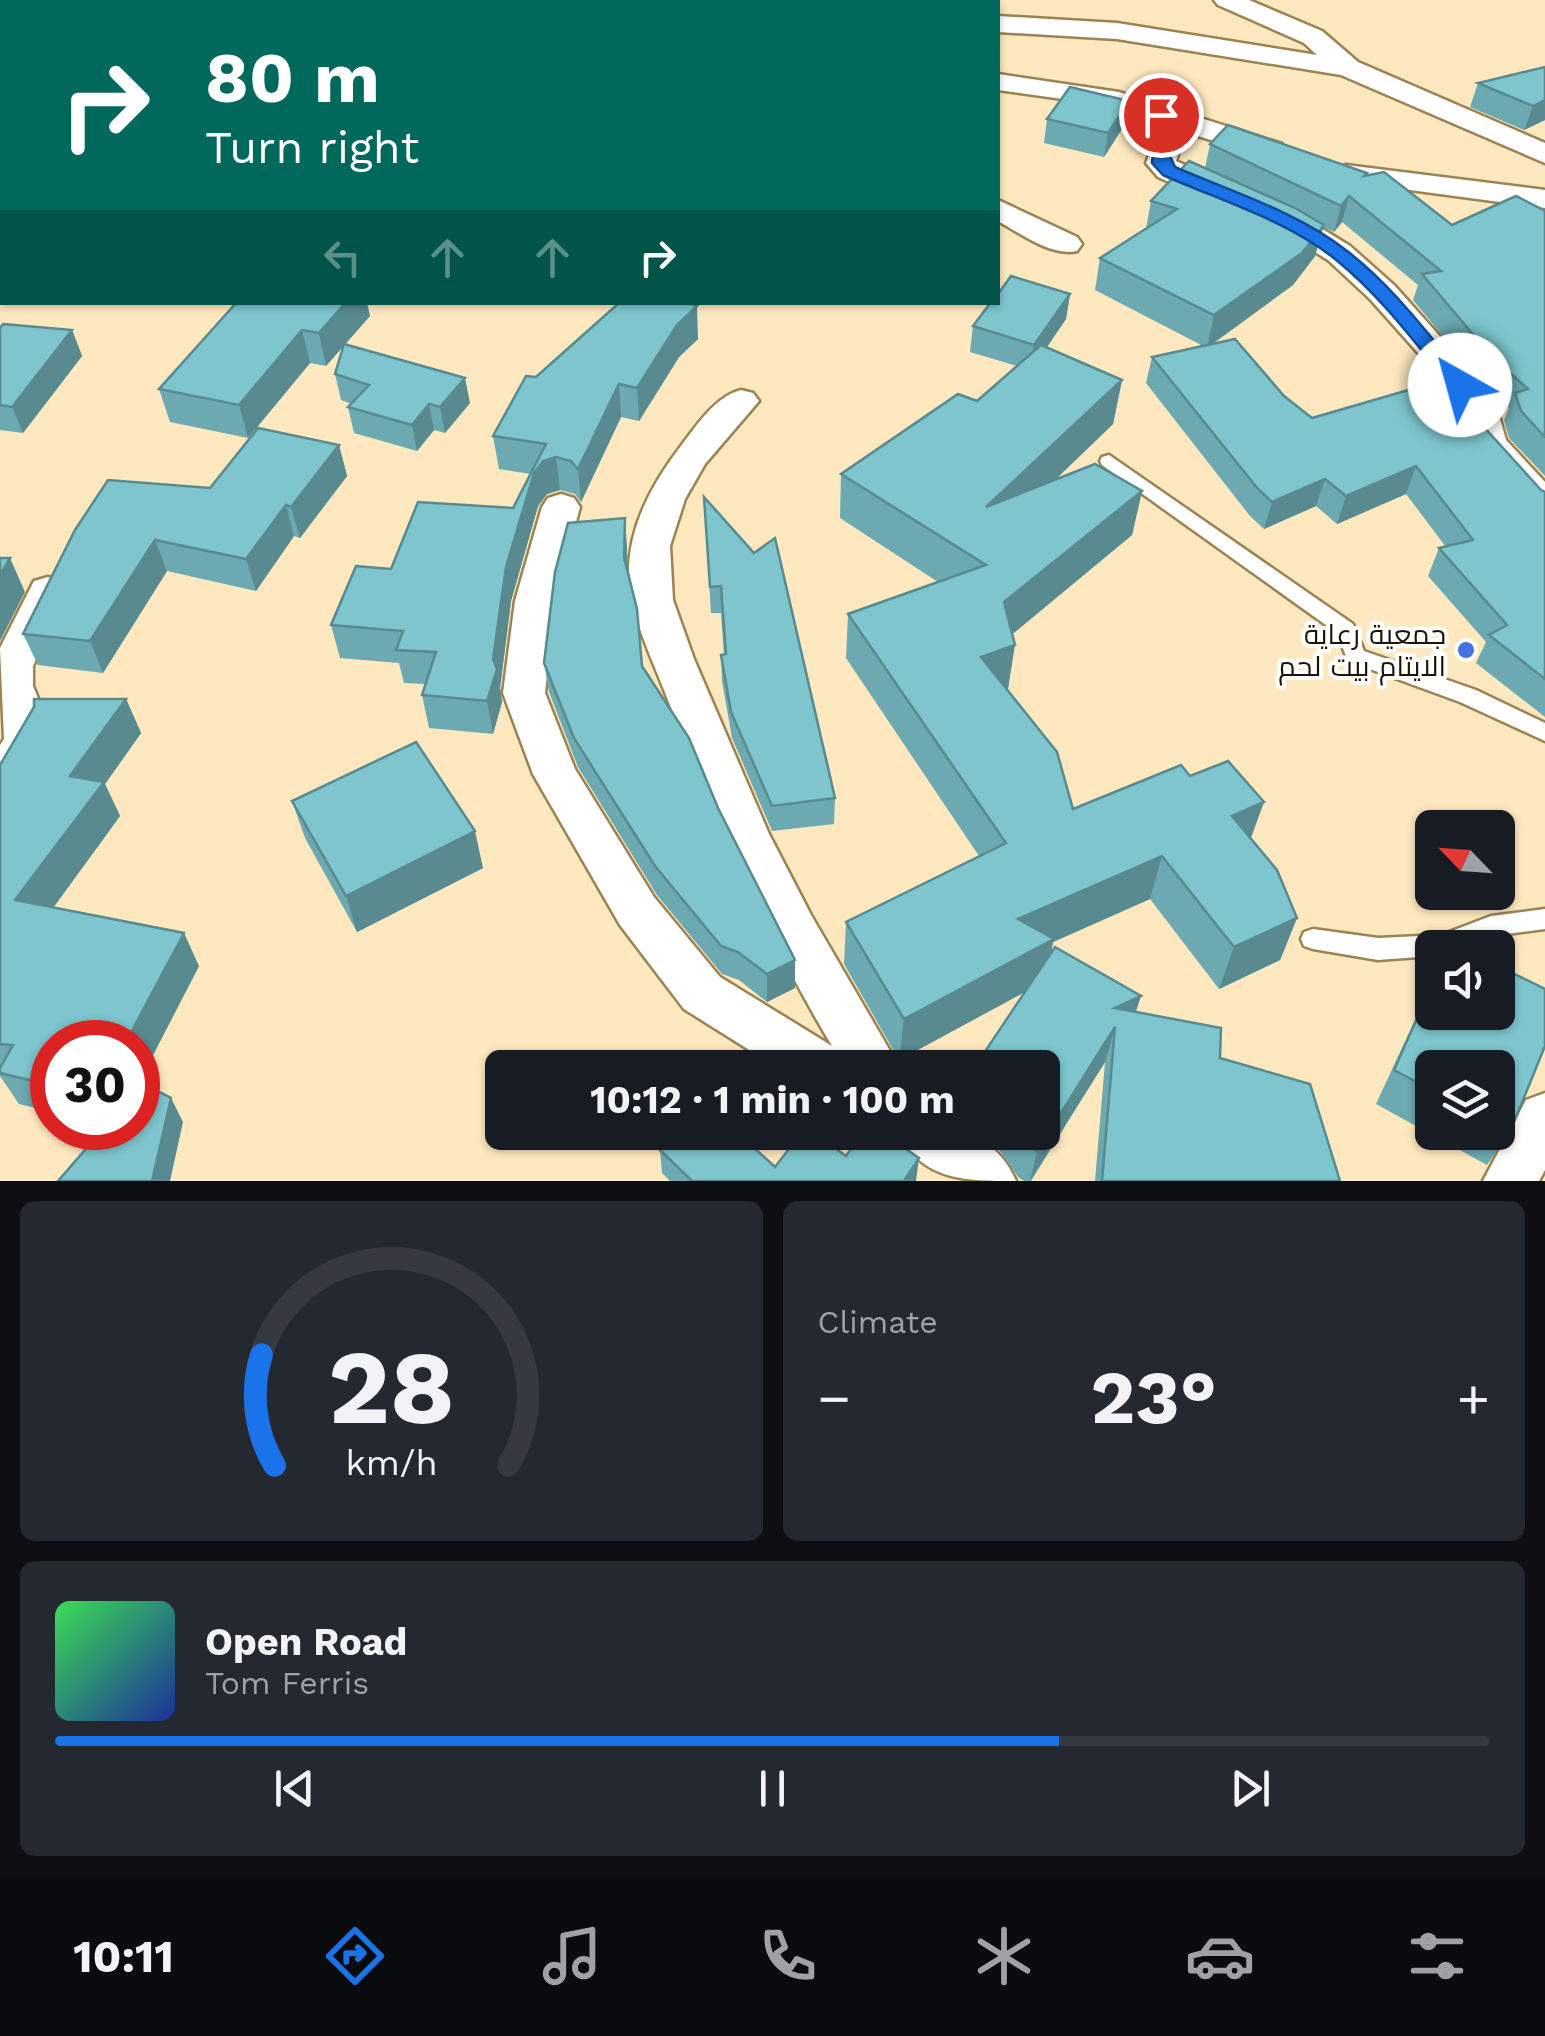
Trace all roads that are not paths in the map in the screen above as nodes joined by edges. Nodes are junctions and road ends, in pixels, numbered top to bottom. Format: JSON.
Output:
{"nodes":[{"id":1,"x":1226,"y":0,"type":"edge"},
{"id":2,"x":1000,"y":24,"type":"edge"},
{"id":3,"x":1348,"y":68,"type":"junction"},
{"id":4,"x":1000,"y":82,"type":"edge"},
{"id":5,"x":1161,"y":115,"type":"junction"},
{"id":6,"x":1545,"y":154,"type":"edge"},
{"id":7,"x":1545,"y":199,"type":"edge"},
{"id":8,"x":1000,"y":210,"type":"edge"},
{"id":9,"x":1066,"y":244,"type":"dead end"},
{"id":10,"x":741,"y":401,"type":"dead end"},
{"id":11,"x":1109,"y":461,"type":"dead end"},
{"id":12,"x":562,"y":506,"type":"dead end"},
{"id":13,"x":1545,"y":506,"type":"edge"},
{"id":14,"x":65,"y":562,"type":"edge"},
{"id":15,"x":1545,"y":733,"type":"edge"},
{"id":16,"x":0,"y":784,"type":"edge"},
{"id":17,"x":1545,"y":919,"type":"edge"},
{"id":18,"x":1313,"y":939,"type":"dead end"},
{"id":19,"x":793,"y":1050,"type":"edge"},
{"id":20,"x":862,"y":1050,"type":"edge"},
{"id":21,"x":1544,"y":1123,"type":"edge"},
{"id":22,"x":948,"y":1150,"type":"edge"},
{"id":23,"x":989,"y":1181,"type":"edge"},
{"id":24,"x":1510,"y":1181,"type":"edge"}],
"edges":[{"from":1,"to":3,"type":"street"},
{"from":2,"to":3,"type":"street"},
{"from":3,"to":6,"type":"street"},
{"from":4,"to":5,"type":"street"},
{"from":5,"to":7,"type":"street"},
{"from":5,"to":13,"type":"street"},
{"from":8,"to":9,"type":"street"},
{"from":10,"to":20,"type":"street"},
{"from":11,"to":15,"type":"lane"},
{"from":12,"to":19,"type":"street"},
{"from":14,"to":16,"type":"street"},
{"from":17,"to":18,"type":"lane"},
{"from":21,"to":24,"type":"street"},
{"from":22,"to":23,"type":"street"}]}
